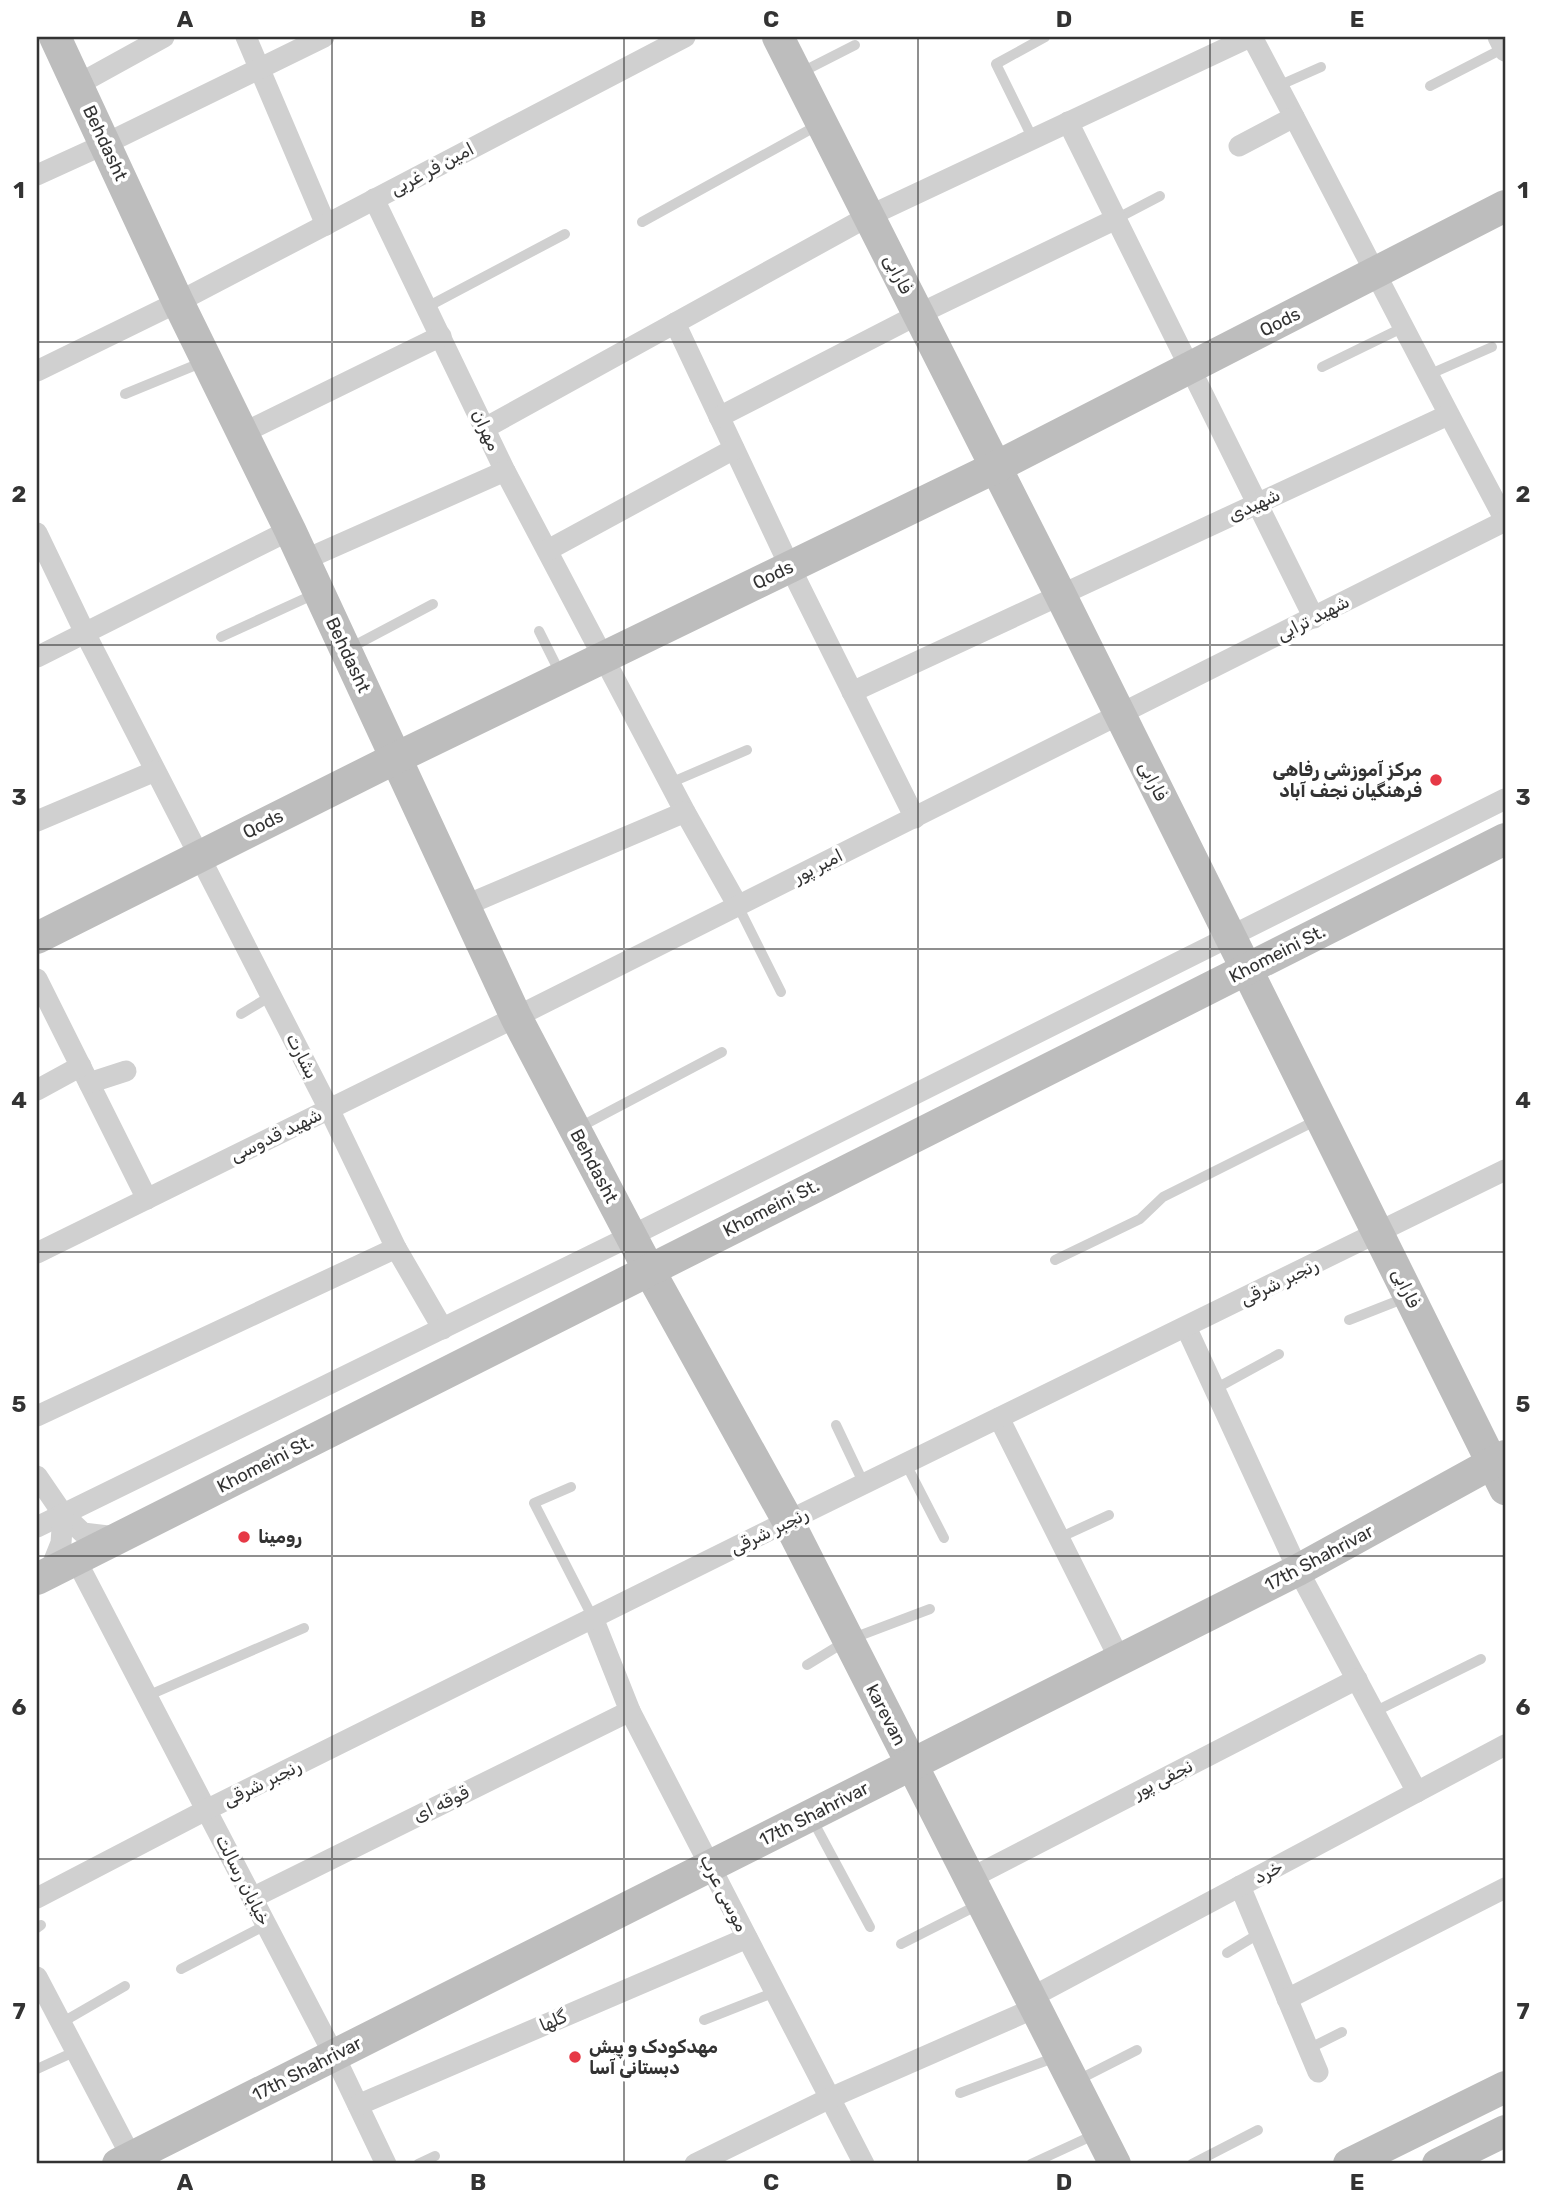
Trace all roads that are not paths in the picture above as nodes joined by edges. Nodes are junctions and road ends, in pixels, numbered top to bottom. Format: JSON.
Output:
{"nodes":[{"id":1,"x":55,"y":37,"type":"edge"},
{"id":2,"x":164,"y":37,"type":"edge"},
{"id":3,"x":246,"y":37,"type":"edge"},
{"id":4,"x":324,"y":37,"type":"edge"},
{"id":5,"x":685,"y":37,"type":"edge"},
{"id":6,"x":778,"y":37,"type":"edge"},
{"id":7,"x":1045,"y":37,"type":"edge"},
{"id":8,"x":1251,"y":37,"type":"edge"},
{"id":9,"x":855,"y":45,"type":"dead end"},
{"id":10,"x":1502,"y":45,"type":"edge"},
{"id":11,"x":1321,"y":67,"type":"dead end"},
{"id":12,"x":260,"y":68,"type":"junction"},
{"id":13,"x":797,"y":74,"type":"junction"},
{"id":14,"x":78,"y":85,"type":"junction"},
{"id":15,"x":1278,"y":86,"type":"junction"},
{"id":16,"x":1430,"y":86,"type":"dead end"},
{"id":17,"x":1294,"y":117,"type":"junction"},
{"id":18,"x":1068,"y":122,"type":"junction"},
{"id":19,"x":822,"y":123,"type":"junction"},
{"id":20,"x":1032,"y":139,"type":"junction"},
{"id":21,"x":106,"y":144,"type":"junction"},
{"id":22,"x":1240,"y":146,"type":"dead end"},
{"id":23,"x":37,"y":175,"type":"edge"},
{"id":24,"x":1160,"y":196,"type":"dead end"},
{"id":25,"x":374,"y":200,"type":"junction"},
{"id":26,"x":1505,"y":206,"type":"edge"},
{"id":27,"x":869,"y":216,"type":"junction"},
{"id":28,"x":1116,"y":219,"type":"junction"},
{"id":29,"x":642,"y":222,"type":"dead end"},
{"id":30,"x":326,"y":225,"type":"junction"},
{"id":31,"x":565,"y":234,"type":"dead end"},
{"id":32,"x":1376,"y":272,"type":"junction"},
{"id":33,"x":178,"y":302,"type":"junction"},
{"id":34,"x":427,"y":307,"type":"junction"},
{"id":35,"x":919,"y":314,"type":"junction"},
{"id":36,"x":675,"y":323,"type":"junction"},
{"id":37,"x":1404,"y":327,"type":"junction"},
{"id":38,"x":441,"y":336,"type":"junction"},
{"id":39,"x":1492,"y":347,"type":"dead end"},
{"id":40,"x":207,"y":361,"type":"junction"},
{"id":41,"x":1322,"y":367,"type":"dead end"},
{"id":42,"x":1191,"y":368,"type":"junction"},
{"id":43,"x":37,"y":371,"type":"edge"},
{"id":44,"x":1428,"y":375,"type":"junction"},
{"id":45,"x":125,"y":394,"type":"dead end"},
{"id":46,"x":1448,"y":415,"type":"junction"},
{"id":47,"x":719,"y":417,"type":"junction"},
{"id":48,"x":485,"y":428,"type":"junction"},
{"id":49,"x":243,"y":433,"type":"junction"},
{"id":50,"x":734,"y":449,"type":"junction"},
{"id":51,"x":996,"y":467,"type":"junction"},
{"id":52,"x":505,"y":471,"type":"junction"},
{"id":53,"x":1256,"y":504,"type":"junction"},
{"id":54,"x":1505,"y":521,"type":"edge"},
{"id":55,"x":290,"y":530,"type":"junction"},
{"id":56,"x":37,"y":533,"type":"edge"},
{"id":57,"x":548,"y":551,"type":"junction"},
{"id":58,"x":304,"y":560,"type":"junction"},
{"id":59,"x":790,"y":567,"type":"junction"},
{"id":60,"x":319,"y":592,"type":"junction"},
{"id":61,"x":1060,"y":594,"type":"junction"},
{"id":62,"x":433,"y":604,"type":"dead end"},
{"id":63,"x":1314,"y":618,"type":"junction"},
{"id":64,"x":539,"y":631,"type":"dead end"},
{"id":65,"x":85,"y":633,"type":"junction"},
{"id":66,"x":221,"y":636,"type":"dead end"},
{"id":67,"x":346,"y":650,"type":"junction"},
{"id":68,"x":37,"y":657,"type":"edge"},
{"id":69,"x":604,"y":657,"type":"junction"},
{"id":70,"x":562,"y":677,"type":"junction"},
{"id":71,"x":852,"y":692,"type":"junction"},
{"id":72,"x":1120,"y":715,"type":"junction"},
{"id":73,"x":747,"y":750,"type":"dead end"},
{"id":74,"x":396,"y":758,"type":"junction"},
{"id":75,"x":155,"y":771,"type":"junction"},
{"id":76,"x":670,"y":783,"type":"junction"},
{"id":77,"x":1505,"y":799,"type":"edge"},
{"id":78,"x":685,"y":812,"type":"junction"},
{"id":79,"x":915,"y":818,"type":"junction"},
{"id":80,"x":37,"y":821,"type":"edge"},
{"id":81,"x":1505,"y":839,"type":"edge"},
{"id":82,"x":198,"y":857,"type":"junction"},
{"id":83,"x":464,"y":906,"type":"junction"},
{"id":84,"x":738,"y":906,"type":"junction"},
{"id":85,"x":1231,"y":937,"type":"junction"},
{"id":86,"x":37,"y":938,"type":"edge"},
{"id":87,"x":1247,"y":969,"type":"junction"},
{"id":88,"x":37,"y":979,"type":"edge"},
{"id":89,"x":781,"y":992,"type":"dead end"},
{"id":90,"x":271,"y":996,"type":"junction"},
{"id":91,"x":241,"y":1014,"type":"dead end"},
{"id":92,"x":516,"y":1017,"type":"junction"},
{"id":93,"x":722,"y":1052,"type":"dead end"},
{"id":94,"x":126,"y":1071,"type":"dead end"},
{"id":95,"x":85,"y":1075,"type":"junction"},
{"id":96,"x":37,"y":1090,"type":"edge"},
{"id":97,"x":329,"y":1109,"type":"junction"},
{"id":98,"x":1321,"y":1118,"type":"junction"},
{"id":99,"x":575,"y":1130,"type":"junction"},
{"id":100,"x":1505,"y":1170,"type":"edge"},
{"id":101,"x":147,"y":1199,"type":"junction"},
{"id":102,"x":1379,"y":1234,"type":"junction"},
{"id":103,"x":631,"y":1236,"type":"junction"},
{"id":104,"x":396,"y":1248,"type":"junction"},
{"id":105,"x":37,"y":1253,"type":"edge"},
{"id":106,"x":1055,"y":1260,"type":"dead end"},
{"id":107,"x":649,"y":1270,"type":"junction"},
{"id":108,"x":1410,"y":1296,"type":"junction"},
{"id":109,"x":1349,"y":1320,"type":"dead end"},
{"id":110,"x":1186,"y":1327,"type":"junction"},
{"id":111,"x":443,"y":1329,"type":"junction"},
{"id":112,"x":1279,"y":1354,"type":"dead end"},
{"id":113,"x":1215,"y":1389,"type":"junction"},
{"id":114,"x":37,"y":1416,"type":"edge"},
{"id":115,"x":999,"y":1418,"type":"junction"},
{"id":116,"x":836,"y":1425,"type":"dead end"},
{"id":117,"x":906,"y":1464,"type":"junction"},
{"id":118,"x":1501,"y":1469,"type":"edge"},
{"id":119,"x":37,"y":1476,"type":"edge"},
{"id":120,"x":864,"y":1484,"type":"junction"},
{"id":121,"x":571,"y":1487,"type":"dead end"},
{"id":122,"x":63,"y":1514,"type":"junction"},
{"id":123,"x":1109,"y":1515,"type":"dead end"},
{"id":124,"x":788,"y":1521,"type":"junction"},
{"id":125,"x":37,"y":1527,"type":"edge"},
{"id":126,"x":119,"y":1538,"type":"junction"},
{"id":127,"x":944,"y":1538,"type":"dead end"},
{"id":128,"x":1059,"y":1538,"type":"junction"},
{"id":129,"x":1298,"y":1570,"type":"junction"},
{"id":130,"x":54,"y":1571,"type":"edge"},
{"id":131,"x":930,"y":1609,"type":"dead end"},
{"id":132,"x":593,"y":1618,"type":"junction"},
{"id":133,"x":304,"y":1628,"type":"dead end"},
{"id":134,"x":848,"y":1640,"type":"junction"},
{"id":135,"x":1481,"y":1659,"type":"dead end"},
{"id":136,"x":1120,"y":1660,"type":"junction"},
{"id":137,"x":807,"y":1665,"type":"dead end"},
{"id":138,"x":1357,"y":1679,"type":"junction"},
{"id":139,"x":147,"y":1696,"type":"junction"},
{"id":140,"x":630,"y":1711,"type":"junction"},
{"id":141,"x":1374,"y":1712,"type":"junction"},
{"id":142,"x":1505,"y":1745,"type":"edge"},
{"id":143,"x":911,"y":1766,"type":"junction"},
{"id":144,"x":1417,"y":1792,"type":"junction"},
{"id":145,"x":206,"y":1810,"type":"junction"},
{"id":146,"x":811,"y":1816,"type":"junction"},
{"id":147,"x":710,"y":1866,"type":"junction"},
{"id":148,"x":1240,"y":1886,"type":"junction"},
{"id":149,"x":1505,"y":1888,"type":"edge"},
{"id":150,"x":975,"y":1891,"type":"junction"},
{"id":151,"x":37,"y":1898,"type":"edge"},
{"id":152,"x":252,"y":1898,"type":"junction"},
{"id":153,"x":266,"y":1925,"type":"junction"},
{"id":154,"x":870,"y":1927,"type":"dead end"},
{"id":155,"x":1260,"y":1933,"type":"junction"},
{"id":156,"x":747,"y":1938,"type":"junction"},
{"id":157,"x":901,"y":1944,"type":"dead end"},
{"id":158,"x":1227,"y":1953,"type":"dead end"},
{"id":159,"x":181,"y":1969,"type":"dead end"},
{"id":160,"x":37,"y":1976,"type":"edge"},
{"id":161,"x":125,"y":1986,"type":"dead end"},
{"id":162,"x":775,"y":1992,"type":"junction"},
{"id":163,"x":1287,"y":1999,"type":"junction"},
{"id":164,"x":1032,"y":2003,"type":"junction"},
{"id":165,"x":704,"y":2020,"type":"dead end"},
{"id":166,"x":61,"y":2023,"type":"junction"},
{"id":167,"x":1342,"y":2032,"type":"dead end"},
{"id":168,"x":1308,"y":2049,"type":"junction"},
{"id":169,"x":1137,"y":2050,"type":"dead end"},
{"id":170,"x":76,"y":2051,"type":"junction"},
{"id":171,"x":334,"y":2055,"type":"junction"},
{"id":172,"x":37,"y":2069,"type":"edge"},
{"id":173,"x":1066,"y":2069,"type":"junction"},
{"id":174,"x":1318,"y":2072,"type":"dead end"},
{"id":175,"x":1505,"y":2087,"type":"edge"},
{"id":176,"x":960,"y":2093,"type":"dead end"},
{"id":177,"x":830,"y":2098,"type":"junction"},
{"id":178,"x":358,"y":2105,"type":"junction"},
{"id":179,"x":1258,"y":2130,"type":"dead end"},
{"id":180,"x":1505,"y":2131,"type":"edge"},
{"id":181,"x":1099,"y":2133,"type":"junction"},
{"id":182,"x":435,"y":2156,"type":"dead end"},
{"id":183,"x":128,"y":2162,"type":"edge"},
{"id":184,"x":386,"y":2164,"type":"edge"},
{"id":185,"x":418,"y":2164,"type":"edge"},
{"id":186,"x":695,"y":2164,"type":"edge"},
{"id":187,"x":864,"y":2164,"type":"edge"},
{"id":188,"x":1031,"y":2164,"type":"edge"},
{"id":189,"x":1115,"y":2164,"type":"edge"},
{"id":190,"x":1192,"y":2164,"type":"edge"},
{"id":191,"x":1349,"y":2164,"type":"edge"},
{"id":192,"x":1438,"y":2164,"type":"edge"}],
"edges":[{"from":1,"to":14,"type":"street","name":"Behdasht"},
{"from":2,"to":14,"type":"street"},
{"from":3,"to":12,"type":"street"},
{"from":4,"to":12,"type":"street"},
{"from":5,"to":25,"type":"street","name":"امین فر غربی"},
{"from":6,"to":13,"type":"street","name":"فارابی"},
{"from":7,"to":20,"type":"lane"},
{"from":8,"to":15,"type":"street"},
{"from":8,"to":18,"type":"street"},
{"from":9,"to":13,"type":"lane"},
{"from":10,"to":16,"type":"lane"},
{"from":11,"to":15,"type":"lane"},
{"from":12,"to":21,"type":"street"},
{"from":12,"to":30,"type":"street"},
{"from":13,"to":19,"type":"street","name":"فارابی"},
{"from":14,"to":21,"type":"street","name":"Behdasht"},
{"from":15,"to":17,"type":"street"},
{"from":17,"to":22,"type":"street"},
{"from":17,"to":32,"type":"street"},
{"from":18,"to":20,"type":"street"},
{"from":18,"to":28,"type":"street"},
{"from":19,"to":27,"type":"street","name":"فارابی"},
{"from":19,"to":29,"type":"lane"},
{"from":20,"to":27,"type":"street"},
{"from":21,"to":23,"type":"street"},
{"from":21,"to":33,"type":"street","name":"Behdasht"},
{"from":24,"to":28,"type":"lane"},
{"from":25,"to":30,"type":"street","name":"امین فر غربی"},
{"from":25,"to":34,"type":"street","name":"مهران"},
{"from":26,"to":32,"type":"street","name":"Qods"},
{"from":27,"to":35,"type":"street","name":"فارابی"},
{"from":27,"to":36,"type":"street"},
{"from":28,"to":35,"type":"street"},
{"from":28,"to":42,"type":"street"},
{"from":30,"to":33,"type":"street","name":"امین فر غربی"},
{"from":31,"to":34,"type":"lane"},
{"from":32,"to":37,"type":"street"},
{"from":32,"to":42,"type":"street","name":"Qods"},
{"from":33,"to":40,"type":"street","name":"Behdasht"},
{"from":33,"to":43,"type":"street","name":"امین فر غربی"},
{"from":34,"to":38,"type":"street","name":"مهران"},
{"from":35,"to":47,"type":"street"},
{"from":35,"to":51,"type":"street","name":"فارابی"},
{"from":36,"to":47,"type":"street"},
{"from":36,"to":48,"type":"street"},
{"from":37,"to":41,"type":"lane"},
{"from":37,"to":44,"type":"street"},
{"from":38,"to":48,"type":"street","name":"مهران"},
{"from":38,"to":49,"type":"street"},
{"from":39,"to":44,"type":"lane"},
{"from":40,"to":45,"type":"lane"},
{"from":40,"to":49,"type":"street","name":"Behdasht"},
{"from":42,"to":51,"type":"street","name":"Qods"},
{"from":42,"to":53,"type":"street"},
{"from":44,"to":46,"type":"street"},
{"from":46,"to":53,"type":"street","name":"شهیدی"},
{"from":46,"to":54,"type":"street"},
{"from":47,"to":50,"type":"street"},
{"from":48,"to":52,"type":"street","name":"مهران"},
{"from":49,"to":55,"type":"street","name":"Behdasht"},
{"from":50,"to":57,"type":"street"},
{"from":50,"to":59,"type":"street"},
{"from":51,"to":59,"type":"street","name":"Qods"},
{"from":51,"to":61,"type":"street","name":"فارابی"},
{"from":52,"to":57,"type":"street","name":"مهران"},
{"from":52,"to":58,"type":"street"},
{"from":53,"to":61,"type":"street","name":"شهیدی"},
{"from":53,"to":63,"type":"street"},
{"from":54,"to":63,"type":"street","name":"شهید ترابی"},
{"from":55,"to":58,"type":"street","name":"Behdasht"},
{"from":55,"to":65,"type":"street"},
{"from":56,"to":65,"type":"street","name":"بشارت"},
{"from":57,"to":69,"type":"street","name":"مهران"},
{"from":58,"to":60,"type":"street","name":"Behdasht"},
{"from":59,"to":69,"type":"street","name":"Qods"},
{"from":59,"to":71,"type":"street"},
{"from":60,"to":66,"type":"lane"},
{"from":60,"to":67,"type":"street","name":"Behdasht"},
{"from":61,"to":71,"type":"street","name":"شهیدی"},
{"from":61,"to":72,"type":"street","name":"فارابی"},
{"from":62,"to":67,"type":"lane"},
{"from":63,"to":72,"type":"street","name":"شهید ترابی"},
{"from":64,"to":70,"type":"lane"},
{"from":65,"to":68,"type":"street"},
{"from":65,"to":75,"type":"street","name":"بشارت"},
{"from":67,"to":74,"type":"street","name":"Behdasht"},
{"from":69,"to":70,"type":"street","name":"Qods"},
{"from":69,"to":76,"type":"street","name":"مهران"},
{"from":70,"to":74,"type":"street","name":"Qods"},
{"from":71,"to":79,"type":"street"},
{"from":72,"to":79,"type":"street","name":"امیر پور"},
{"from":72,"to":85,"type":"street","name":"فارابی"},
{"from":73,"to":76,"type":"lane"},
{"from":74,"to":82,"type":"street","name":"Qods"},
{"from":74,"to":83,"type":"street","name":"Behdasht"},
{"from":75,"to":80,"type":"street"},
{"from":75,"to":82,"type":"street","name":"بشارت"},
{"from":76,"to":78,"type":"street","name":"مهران"},
{"from":77,"to":85,"type":"street"},
{"from":78,"to":83,"type":"street"},
{"from":78,"to":84,"type":"street","name":"مهران"},
{"from":79,"to":84,"type":"street","name":"امیر پور"},
{"from":81,"to":87,"type":"street","name":"Khomeini St."},
{"from":82,"to":86,"type":"street","name":"Qods"},
{"from":82,"to":90,"type":"street","name":"بشارت"},
{"from":83,"to":92,"type":"street","name":"Behdasht"},
{"from":84,"to":89,"type":"lane"},
{"from":84,"to":92,"type":"street","name":"امیر پور"},
{"from":85,"to":87,"type":"street","name":"فارابی"},
{"from":85,"to":103,"type":"street"},
{"from":87,"to":98,"type":"street","name":"فارابی"},
{"from":87,"to":107,"type":"street","name":"Khomeini St."},
{"from":88,"to":95,"type":"street"},
{"from":90,"to":91,"type":"lane"},
{"from":90,"to":97,"type":"street","name":"بشارت"},
{"from":92,"to":97,"type":"street","name":"شهید قدوسی"},
{"from":92,"to":99,"type":"street","name":"Behdasht"},
{"from":93,"to":99,"type":"lane"},
{"from":94,"to":95,"type":"street"},
{"from":95,"to":96,"type":"street"},
{"from":95,"to":101,"type":"street"},
{"from":97,"to":101,"type":"street","name":"شهید قدوسی"},
{"from":97,"to":104,"type":"street","name":"بشارت"},
{"from":98,"to":102,"type":"street","name":"فارابی"},
{"from":98,"to":106,"type":"lane"},
{"from":99,"to":103,"type":"street","name":"Behdasht"},
{"from":100,"to":102,"type":"street","name":"رنجبر شرقی"},
{"from":101,"to":105,"type":"street","name":"شهید قدوسی"},
{"from":102,"to":108,"type":"street","name":"فارابی"},
{"from":102,"to":110,"type":"street","name":"رنجبر شرقی"},
{"from":103,"to":107,"type":"street","name":"Behdasht"},
{"from":103,"to":111,"type":"street"},
{"from":104,"to":111,"type":"street","name":"بشارت"},
{"from":104,"to":114,"type":"street"},
{"from":107,"to":124,"type":"street","name":"karevan"},
{"from":107,"to":126,"type":"street","name":"Khomeini St."},
{"from":108,"to":109,"type":"lane"},
{"from":108,"to":118,"type":"street","name":"فارابی"},
{"from":110,"to":113,"type":"street"},
{"from":110,"to":115,"type":"street","name":"رنجبر شرقی"},
{"from":111,"to":122,"type":"street"},
{"from":112,"to":113,"type":"lane"},
{"from":113,"to":129,"type":"street"},
{"from":115,"to":117,"type":"street","name":"رنجبر شرقی"},
{"from":115,"to":128,"type":"street"},
{"from":116,"to":120,"type":"lane"},
{"from":117,"to":120,"type":"street","name":"رنجبر شرقی"},
{"from":117,"to":127,"type":"lane"},
{"from":118,"to":129,"type":"street","name":"17th Shahrivar"},
{"from":119,"to":122,"type":"street"},
{"from":120,"to":124,"type":"street","name":"رنجبر شرقی"},
{"from":121,"to":132,"type":"lane"},
{"from":122,"to":125,"type":"street"},
{"from":122,"to":126,"type":"street"},
{"from":122,"to":130,"type":"street"},
{"from":123,"to":128,"type":"lane"},
{"from":124,"to":132,"type":"street","name":"رنجبر شرقی"},
{"from":124,"to":134,"type":"street","name":"karevan"},
{"from":126,"to":130,"type":"street","name":"Khomeini St."},
{"from":128,"to":136,"type":"street"},
{"from":129,"to":136,"type":"street","name":"17th Shahrivar"},
{"from":129,"to":138,"type":"street"},
{"from":130,"to":139,"type":"street","name":"خیابان رسالت"},
{"from":131,"to":134,"type":"lane"},
{"from":132,"to":140,"type":"street","name":"موسی عرب"},
{"from":132,"to":145,"type":"street","name":"رنجبر شرقی"},
{"from":133,"to":139,"type":"lane"},
{"from":134,"to":137,"type":"lane"},
{"from":134,"to":143,"type":"street","name":"karevan"},
{"from":135,"to":141,"type":"lane"},
{"from":136,"to":143,"type":"street","name":"17th Shahrivar"},
{"from":138,"to":141,"type":"street"},
{"from":138,"to":150,"type":"street","name":"نجفی پور"},
{"from":139,"to":145,"type":"street","name":"خیابان رسالت"},
{"from":140,"to":147,"type":"street","name":"موسی عرب"},
{"from":140,"to":152,"type":"street","name":"قوقه ای"},
{"from":141,"to":144,"type":"street"},
{"from":142,"to":144,"type":"street","name":"خرد"},
{"from":143,"to":146,"type":"street","name":"17th Shahrivar"},
{"from":143,"to":150,"type":"street","name":"karevan"},
{"from":144,"to":148,"type":"street","name":"خرد"},
{"from":145,"to":151,"type":"street","name":"رنجبر شرقی"},
{"from":145,"to":152,"type":"street","name":"خیابان رسالت"},
{"from":146,"to":147,"type":"street","name":"17th Shahrivar"},
{"from":146,"to":154,"type":"lane"},
{"from":147,"to":156,"type":"street","name":"موسی عرب"},
{"from":147,"to":171,"type":"street","name":"17th Shahrivar"},
{"from":148,"to":155,"type":"street"},
{"from":148,"to":164,"type":"street","name":"خرد"},
{"from":149,"to":163,"type":"street"},
{"from":150,"to":157,"type":"lane"},
{"from":150,"to":164,"type":"street","name":"karevan"},
{"from":152,"to":153,"type":"street","name":"خیابان رسالت"},
{"from":153,"to":159,"type":"lane"},
{"from":153,"to":171,"type":"street","name":"خیابان رسالت"},
{"from":155,"to":158,"type":"lane"},
{"from":155,"to":163,"type":"street"},
{"from":156,"to":162,"type":"street","name":"موسی عرب"},
{"from":156,"to":178,"type":"street","name":"گلها"},
{"from":160,"to":166,"type":"street"},
{"from":161,"to":166,"type":"lane"},
{"from":162,"to":165,"type":"lane"},
{"from":162,"to":177,"type":"street","name":"موسی عرب"},
{"from":163,"to":168,"type":"street"},
{"from":164,"to":173,"type":"street","name":"karevan"},
{"from":164,"to":177,"type":"street","name":"خرد"},
{"from":166,"to":170,"type":"street"},
{"from":167,"to":168,"type":"lane"},
{"from":168,"to":174,"type":"street"},
{"from":169,"to":173,"type":"lane"},
{"from":170,"to":172,"type":"lane"},
{"from":170,"to":183,"type":"street"},
{"from":171,"to":178,"type":"street","name":"خیابان رسالت"},
{"from":171,"to":183,"type":"street","name":"17th Shahrivar"},
{"from":173,"to":176,"type":"lane"},
{"from":173,"to":181,"type":"street","name":"karevan"},
{"from":175,"to":191,"type":"street"},
{"from":177,"to":186,"type":"street","name":"خرد"},
{"from":177,"to":187,"type":"street","name":"موسی عرب"},
{"from":178,"to":184,"type":"street","name":"خیابان رسالت"},
{"from":179,"to":190,"type":"lane"},
{"from":180,"to":192,"type":"street"},
{"from":181,"to":188,"type":"lane"},
{"from":181,"to":189,"type":"street","name":"karevan"},
{"from":182,"to":185,"type":"lane"}]}
